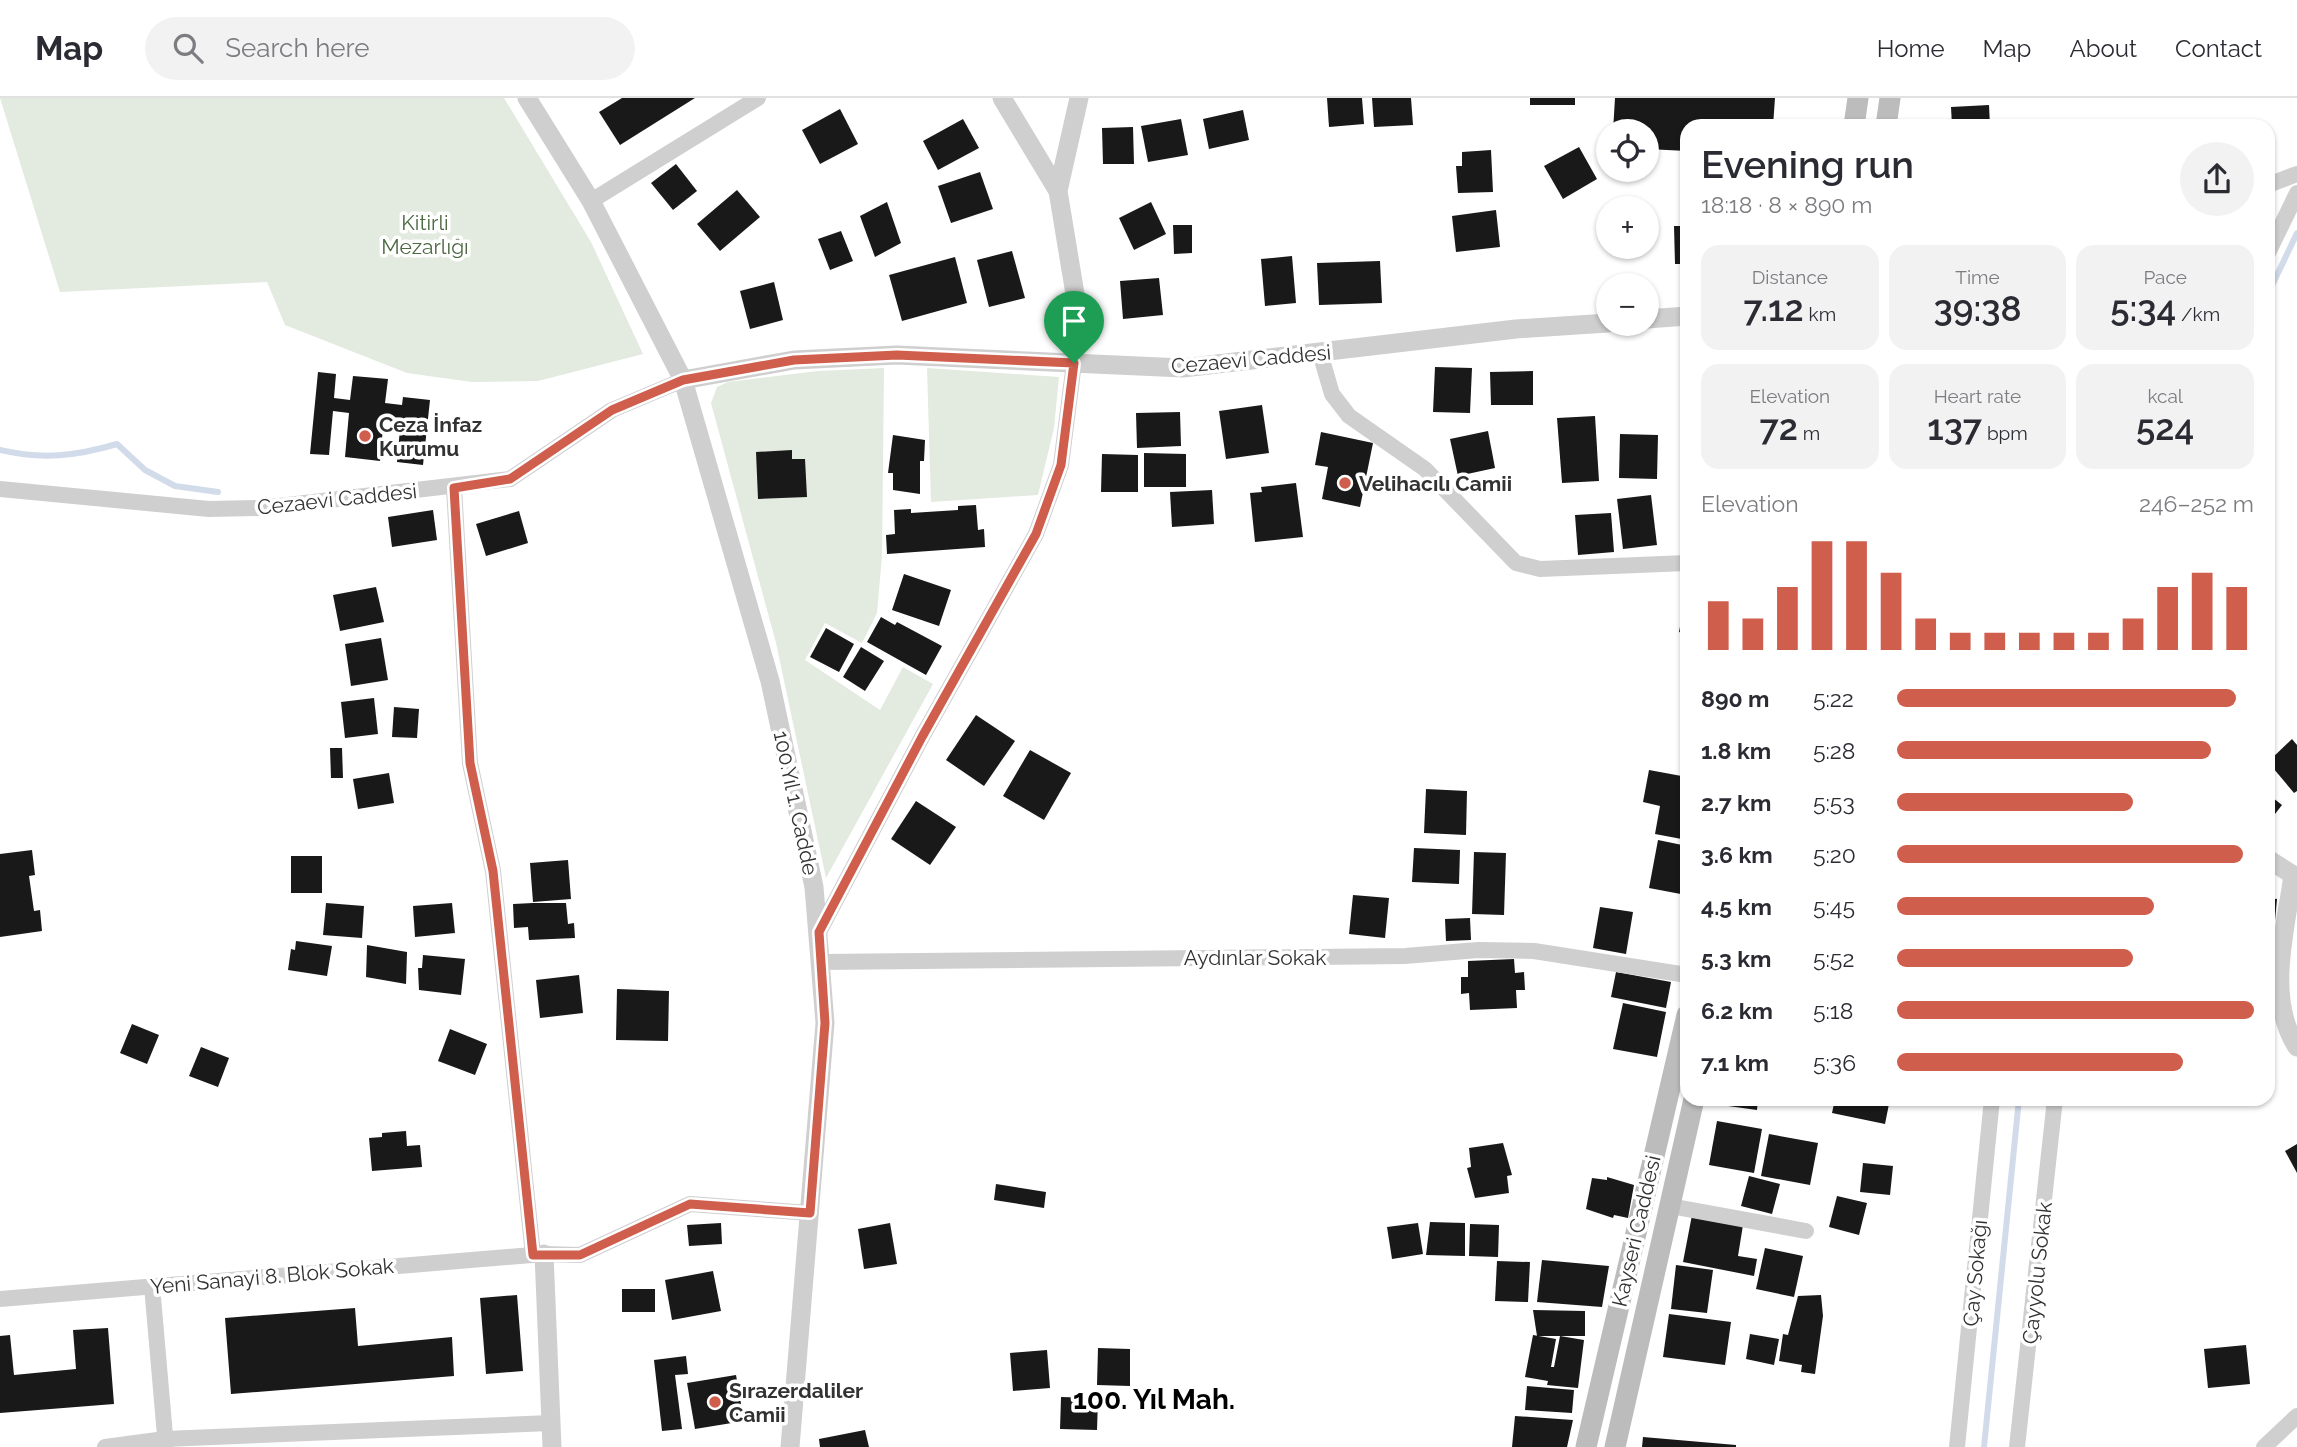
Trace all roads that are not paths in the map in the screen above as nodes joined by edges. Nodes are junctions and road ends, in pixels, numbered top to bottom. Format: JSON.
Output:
{"nodes":[{"id":1,"x":527,"y":98,"type":"edge"},
{"id":2,"x":758,"y":98,"type":"edge"},
{"id":3,"x":1002,"y":98,"type":"edge"},
{"id":4,"x":1080,"y":98,"type":"edge"},
{"id":5,"x":1858,"y":98,"type":"edge"},
{"id":6,"x":1890,"y":98,"type":"edge"},
{"id":7,"x":1855,"y":119,"type":"edge"},
{"id":8,"x":1887,"y":119,"type":"edge"},
{"id":9,"x":2297,"y":174,"type":"edge"},
{"id":10,"x":2275,"y":182,"type":"edge"},
{"id":11,"x":1058,"y":191,"type":"junction"},
{"id":12,"x":2297,"y":192,"type":"edge"},
{"id":13,"x":591,"y":201,"type":"junction"},
{"id":14,"x":2275,"y":238,"type":"edge"},
{"id":15,"x":1680,"y":317,"type":"edge"},
{"id":16,"x":1659,"y":318,"type":"edge"},
{"id":17,"x":1596,"y":324,"type":"edge"},
{"id":18,"x":1320,"y":354,"type":"junction"},
{"id":19,"x":1074,"y":363,"type":"junction"},
{"id":20,"x":683,"y":380,"type":"junction"},
{"id":21,"x":454,"y":488,"type":"junction"},
{"id":22,"x":0,"y":489,"type":"edge"},
{"id":23,"x":1680,"y":563,"type":"edge"},
{"id":24,"x":2275,"y":862,"type":"edge"},
{"id":25,"x":2295,"y":869,"type":"edge"},
{"id":26,"x":2293,"y":903,"type":"edge"},
{"id":27,"x":819,"y":932,"type":"junction"},
{"id":28,"x":821,"y":962,"type":"junction"},
{"id":29,"x":1680,"y":974,"type":"edge"},
{"id":30,"x":1680,"y":1045,"type":"edge"},
{"id":31,"x":2297,"y":1047,"type":"edge"},
{"id":32,"x":1692,"y":1106,"type":"edge"},
{"id":33,"x":1991,"y":1106,"type":"edge"},
{"id":34,"x":2054,"y":1106,"type":"edge"},
{"id":35,"x":1670,"y":1206,"type":"junction"},
{"id":36,"x":810,"y":1213,"type":"junction"},
{"id":37,"x":1806,"y":1231,"type":"dead end"},
{"id":38,"x":538,"y":1254,"type":"junction"},
{"id":39,"x":152,"y":1286,"type":"junction"},
{"id":40,"x":0,"y":1299,"type":"edge"},
{"id":41,"x":2297,"y":1416,"type":"edge"},
{"id":42,"x":550,"y":1423,"type":"junction"},
{"id":43,"x":165,"y":1443,"type":"edge"},
{"id":44,"x":105,"y":1447,"type":"edge"},
{"id":45,"x":552,"y":1447,"type":"edge"},
{"id":46,"x":790,"y":1447,"type":"edge"},
{"id":47,"x":1586,"y":1447,"type":"edge"},
{"id":48,"x":1615,"y":1447,"type":"edge"},
{"id":49,"x":1957,"y":1447,"type":"edge"},
{"id":50,"x":2017,"y":1447,"type":"edge"},
{"id":51,"x":2264,"y":1447,"type":"edge"}],
"edges":[{"from":1,"to":13,"type":"street","name":"100.Yıl 1. Cadde"},
{"from":2,"to":13,"type":"street"},
{"from":3,"to":11,"type":"street"},
{"from":4,"to":11,"type":"street"},
{"from":5,"to":7,"type":"main road"},
{"from":6,"to":8,"type":"main road"},
{"from":9,"to":10,"type":"street"},
{"from":11,"to":19,"type":"street"},
{"from":12,"to":14,"type":"street"},
{"from":13,"to":20,"type":"street","name":"100.Yıl 1. Cadde"},
{"from":15,"to":16,"type":"street"},
{"from":17,"to":18,"type":"street","name":"Cezaevi Caddesi"},
{"from":18,"to":19,"type":"street","name":"Cezaevi Caddesi"},
{"from":18,"to":23,"type":"street"},
{"from":19,"to":20,"type":"street","name":"Cezaevi Caddesi"},
{"from":19,"to":27,"type":"street"},
{"from":20,"to":21,"type":"street","name":"Cezaevi Caddesi"},
{"from":20,"to":27,"type":"street","name":"100.Yıl 1. Cadde"},
{"from":21,"to":22,"type":"street","name":"Cezaevi Caddesi"},
{"from":21,"to":38,"type":"street"},
{"from":24,"to":25,"type":"street"},
{"from":25,"to":26,"type":"street"},
{"from":26,"to":31,"type":"street"},
{"from":27,"to":28,"type":"street","name":"100.Yıl 1. Cadde"},
{"from":28,"to":29,"type":"street","name":"Aydınlar Sokak"},
{"from":28,"to":36,"type":"street","name":"100.Yıl 1. Cadde"},
{"from":30,"to":47,"type":"main road","name":"Kayseri Caddesi"},
{"from":32,"to":35,"type":"main road","name":"Kayseri Caddesi"},
{"from":33,"to":49,"type":"street","name":"Çay Sokağı"},
{"from":34,"to":50,"type":"street","name":"Çayyolu Sokak"},
{"from":35,"to":37,"type":"street"},
{"from":35,"to":48,"type":"main road","name":"Kayseri Caddesi"},
{"from":36,"to":38,"type":"street","name":"Yeni Sanayi 8. Blok Sokak"},
{"from":36,"to":46,"type":"street","name":"100.Yıl 1. Cadde"},
{"from":38,"to":39,"type":"street","name":"Yeni Sanayi 8. Blok Sokak"},
{"from":38,"to":42,"type":"street"},
{"from":39,"to":40,"type":"street","name":"Yeni Sanayi 8. Blok Sokak"},
{"from":39,"to":43,"type":"street"},
{"from":41,"to":51,"type":"street"},
{"from":42,"to":43,"type":"street"},
{"from":42,"to":45,"type":"street"},
{"from":43,"to":44,"type":"street"}]}
